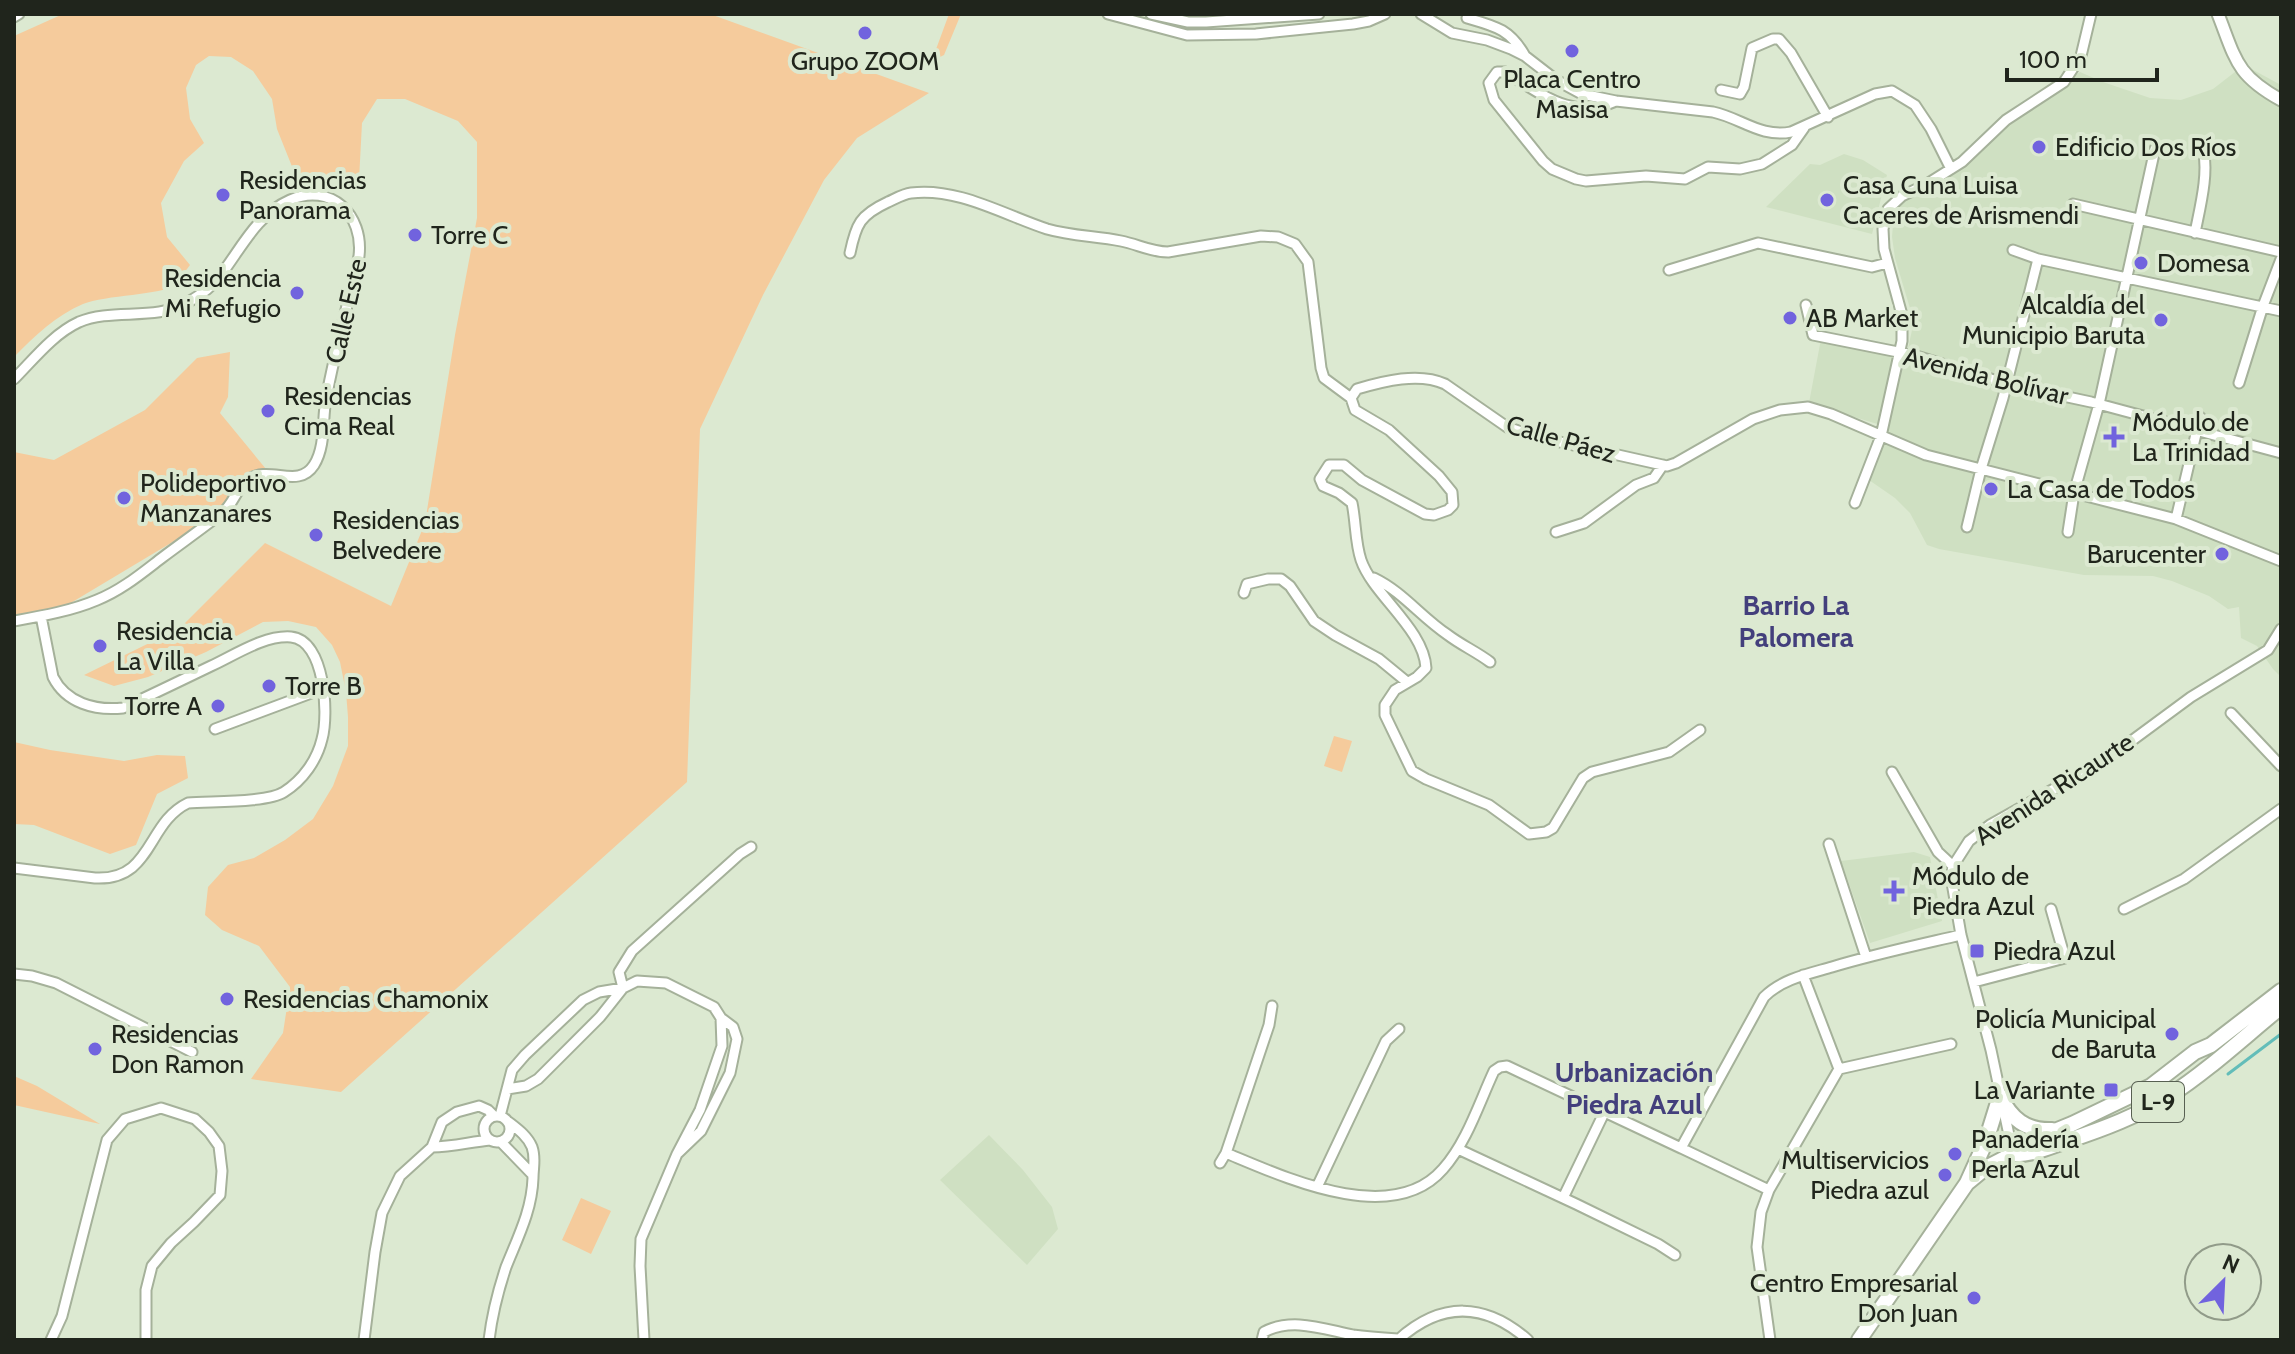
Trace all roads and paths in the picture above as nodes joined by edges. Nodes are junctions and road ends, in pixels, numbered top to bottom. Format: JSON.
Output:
{"nodes":[{"id":1,"x":1108,"y":14,"type":"edge"},
{"id":2,"x":1151,"y":14,"type":"edge"},
{"id":3,"x":1319,"y":14,"type":"edge"},
{"id":4,"x":1385,"y":14,"type":"edge"},
{"id":5,"x":1421,"y":14,"type":"edge"},
{"id":6,"x":2091,"y":14,"type":"edge"},
{"id":7,"x":2218,"y":14,"type":"edge"},
{"id":8,"x":1467,"y":18,"type":"dead end"},
{"id":9,"x":1525,"y":56,"type":"junction"},
{"id":10,"x":1721,"y":90,"type":"dead end"},
{"id":11,"x":2281,"y":100,"type":"edge"},
{"id":12,"x":1616,"y":101,"type":"junction"},
{"id":13,"x":1828,"y":117,"type":"junction"},
{"id":14,"x":1804,"y":128,"type":"junction"},
{"id":15,"x":2203,"y":148,"type":"dead end"},
{"id":16,"x":2155,"y":149,"type":"dead end"},
{"id":17,"x":1951,"y":169,"type":"junction"},
{"id":18,"x":2073,"y":204,"type":"dead end"},
{"id":19,"x":2140,"y":220,"type":"junction"},
{"id":20,"x":2195,"y":233,"type":"junction"},
{"id":21,"x":2013,"y":250,"type":"dead end"},
{"id":22,"x":2281,"y":252,"type":"edge"},
{"id":23,"x":850,"y":253,"type":"dead end"},
{"id":24,"x":2038,"y":259,"type":"junction"},
{"id":25,"x":2281,"y":259,"type":"edge"},
{"id":26,"x":1887,"y":263,"type":"junction"},
{"id":27,"x":1669,"y":270,"type":"dead end"},
{"id":28,"x":2126,"y":276,"type":"junction"},
{"id":29,"x":1806,"y":305,"type":"dead end"},
{"id":30,"x":2263,"y":306,"type":"junction"},
{"id":31,"x":2281,"y":311,"type":"edge"},
{"id":32,"x":1900,"y":353,"type":"junction"},
{"id":33,"x":14,"y":379,"type":"edge"},
{"id":34,"x":2239,"y":383,"type":"dead end"},
{"id":35,"x":2007,"y":384,"type":"junction"},
{"id":36,"x":1351,"y":398,"type":"junction"},
{"id":37,"x":2099,"y":404,"type":"junction"},
{"id":38,"x":2200,"y":417,"type":"dead end"},
{"id":39,"x":2197,"y":429,"type":"junction"},
{"id":40,"x":1881,"y":436,"type":"junction"},
{"id":41,"x":2281,"y":453,"type":"edge"},
{"id":42,"x":1663,"y":465,"type":"junction"},
{"id":43,"x":1981,"y":469,"type":"junction"},
{"id":44,"x":2074,"y":493,"type":"junction"},
{"id":45,"x":1855,"y":503,"type":"dead end"},
{"id":46,"x":2176,"y":519,"type":"junction"},
{"id":47,"x":1967,"y":527,"type":"dead end"},
{"id":48,"x":1556,"y":532,"type":"dead end"},
{"id":49,"x":2068,"y":532,"type":"dead end"},
{"id":50,"x":2281,"y":561,"type":"edge"},
{"id":51,"x":1370,"y":576,"type":"junction"},
{"id":52,"x":1244,"y":593,"type":"dead end"},
{"id":53,"x":41,"y":616,"type":"junction"},
{"id":54,"x":14,"y":621,"type":"edge"},
{"id":55,"x":2281,"y":629,"type":"edge"},
{"id":56,"x":1490,"y":662,"type":"dead end"},
{"id":57,"x":1407,"y":682,"type":"junction"},
{"id":58,"x":322,"y":689,"type":"junction"},
{"id":59,"x":2231,"y":713,"type":"dead end"},
{"id":60,"x":215,"y":729,"type":"dead end"},
{"id":61,"x":1700,"y":730,"type":"dead end"},
{"id":62,"x":2281,"y":766,"type":"edge"},
{"id":63,"x":1892,"y":772,"type":"dead end"},
{"id":64,"x":2281,"y":809,"type":"edge"},
{"id":65,"x":1829,"y":844,"type":"dead end"},
{"id":66,"x":751,"y":847,"type":"dead end"},
{"id":67,"x":1953,"y":866,"type":"junction"},
{"id":68,"x":14,"y":868,"type":"edge"},
{"id":69,"x":2051,"y":909,"type":"dead end"},
{"id":70,"x":2124,"y":909,"type":"dead end"},
{"id":71,"x":1961,"y":935,"type":"junction"},
{"id":72,"x":1866,"y":957,"type":"junction"},
{"id":73,"x":14,"y":974,"type":"edge"},
{"id":74,"x":1803,"y":975,"type":"junction"},
{"id":75,"x":1974,"y":982,"type":"junction"},
{"id":76,"x":623,"y":988,"type":"junction"},
{"id":77,"x":2281,"y":991,"type":"edge"},
{"id":78,"x":1272,"y":1006,"type":"dead end"},
{"id":79,"x":2281,"y":1007,"type":"edge"},
{"id":80,"x":721,"y":1018,"type":"junction"},
{"id":81,"x":1399,"y":1029,"type":"dead end"},
{"id":82,"x":1951,"y":1044,"type":"dead end"},
{"id":83,"x":192,"y":1052,"type":"dead end"},
{"id":84,"x":1839,"y":1069,"type":"junction"},
{"id":85,"x":507,"y":1089,"type":"junction"},
{"id":86,"x":2000,"y":1096,"type":"junction"},
{"id":87,"x":1604,"y":1113,"type":"junction"},
{"id":88,"x":500,"y":1117,"type":"junction"},
{"id":89,"x":2056,"y":1130,"type":"junction"},
{"id":90,"x":490,"y":1140,"type":"junction"},
{"id":91,"x":501,"y":1142,"type":"junction"},
{"id":92,"x":432,"y":1147,"type":"junction"},
{"id":93,"x":1681,"y":1148,"type":"junction"},
{"id":94,"x":1458,"y":1149,"type":"junction"},
{"id":95,"x":1226,"y":1153,"type":"junction"},
{"id":96,"x":677,"y":1154,"type":"junction"},
{"id":97,"x":2013,"y":1154,"type":"junction"},
{"id":98,"x":1220,"y":1163,"type":"dead end"},
{"id":99,"x":533,"y":1175,"type":"junction"},
{"id":100,"x":1967,"y":1183,"type":"junction"},
{"id":101,"x":1317,"y":1187,"type":"junction"},
{"id":102,"x":1769,"y":1190,"type":"junction"},
{"id":103,"x":1563,"y":1198,"type":"junction"},
{"id":104,"x":1675,"y":1255,"type":"dead end"},
{"id":105,"x":1861,"y":1337,"type":"edge"},
{"id":106,"x":51,"y":1340,"type":"edge"},
{"id":107,"x":146,"y":1340,"type":"edge"},
{"id":108,"x":364,"y":1340,"type":"edge"},
{"id":109,"x":489,"y":1340,"type":"edge"},
{"id":110,"x":644,"y":1340,"type":"edge"},
{"id":111,"x":1262,"y":1340,"type":"edge"},
{"id":112,"x":1398,"y":1340,"type":"edge"},
{"id":113,"x":1528,"y":1340,"type":"edge"},
{"id":114,"x":1770,"y":1340,"type":"edge"}],
"edges":[{"from":1,"to":4,"type":"street"},
{"from":2,"to":3,"type":"street"},
{"from":5,"to":9,"type":"street"},
{"from":6,"to":17,"type":"street"},
{"from":7,"to":11,"type":"street"},
{"from":8,"to":9,"type":"street"},
{"from":9,"to":12,"type":"street"},
{"from":10,"to":13,"type":"street"},
{"from":12,"to":14,"type":"street"},
{"from":12,"to":14,"type":"street"},
{"from":13,"to":14,"type":"street"},
{"from":13,"to":17,"type":"street"},
{"from":15,"to":20,"type":"street"},
{"from":16,"to":19,"type":"street"},
{"from":17,"to":26,"type":"street"},
{"from":18,"to":19,"type":"street"},
{"from":19,"to":20,"type":"street"},
{"from":19,"to":28,"type":"street"},
{"from":20,"to":22,"type":"street"},
{"from":21,"to":24,"type":"street"},
{"from":23,"to":36,"type":"street"},
{"from":24,"to":28,"type":"street"},
{"from":24,"to":35,"type":"street"},
{"from":25,"to":30,"type":"street"},
{"from":26,"to":27,"type":"street"},
{"from":26,"to":32,"type":"street"},
{"from":28,"to":30,"type":"street"},
{"from":28,"to":37,"type":"street"},
{"from":29,"to":32,"type":"street","name":"Avenida Bolívar"},
{"from":30,"to":31,"type":"street"},
{"from":30,"to":34,"type":"street"},
{"from":32,"to":35,"type":"street","name":"Avenida Bolívar"},
{"from":32,"to":40,"type":"street"},
{"from":33,"to":53,"type":"street","name":"Calle Este"},
{"from":35,"to":37,"type":"street","name":"Avenida Bolívar"},
{"from":35,"to":43,"type":"street"},
{"from":36,"to":42,"type":"street","name":"Calle Páez"},
{"from":36,"to":51,"type":"street"},
{"from":37,"to":39,"type":"street","name":"Avenida Bolívar"},
{"from":37,"to":44,"type":"street"},
{"from":38,"to":39,"type":"street"},
{"from":39,"to":41,"type":"street","name":"Avenida Bolívar"},
{"from":39,"to":46,"type":"street"},
{"from":40,"to":42,"type":"street"},
{"from":40,"to":43,"type":"street"},
{"from":40,"to":45,"type":"street"},
{"from":42,"to":48,"type":"street"},
{"from":43,"to":44,"type":"street"},
{"from":43,"to":47,"type":"street"},
{"from":44,"to":46,"type":"street"},
{"from":44,"to":49,"type":"street"},
{"from":46,"to":50,"type":"street"},
{"from":51,"to":56,"type":"street"},
{"from":51,"to":57,"type":"street"},
{"from":52,"to":57,"type":"street"},
{"from":53,"to":54,"type":"street","name":"Calle Este"},
{"from":53,"to":58,"type":"street"},
{"from":55,"to":67,"type":"street","name":"Avenida Ricaurte"},
{"from":57,"to":61,"type":"street"},
{"from":58,"to":60,"type":"street"},
{"from":58,"to":68,"type":"street"},
{"from":59,"to":62,"type":"street"},
{"from":63,"to":67,"type":"street"},
{"from":64,"to":70,"type":"street"},
{"from":65,"to":72,"type":"street"},
{"from":66,"to":76,"type":"street"},
{"from":67,"to":71,"type":"street","name":"Avenida Ricaurte"},
{"from":69,"to":75,"type":"street"},
{"from":71,"to":72,"type":"street"},
{"from":71,"to":75,"type":"street","name":"Avenida Ricaurte"},
{"from":72,"to":74,"type":"street"},
{"from":73,"to":83,"type":"street"},
{"from":74,"to":84,"type":"street"},
{"from":74,"to":93,"type":"street"},
{"from":75,"to":86,"type":"street","name":"Avenida Ricaurte"},
{"from":76,"to":80,"type":"street"},
{"from":76,"to":85,"type":"street"},
{"from":76,"to":85,"type":"street"},
{"from":77,"to":89,"type":"main road","number":"L-9"},
{"from":78,"to":95,"type":"street"},
{"from":79,"to":97,"type":"main road","number":"L-9"},
{"from":80,"to":96,"type":"street"},
{"from":80,"to":96,"type":"street"},
{"from":81,"to":101,"type":"street"},
{"from":82,"to":84,"type":"street"},
{"from":84,"to":102,"type":"street"},
{"from":85,"to":88,"type":"street"},
{"from":86,"to":89,"type":"main road"},
{"from":86,"to":97,"type":"street","name":"Avenida Ricaurte"},
{"from":86,"to":100,"type":"main road","number":"L-9"},
{"from":87,"to":93,"type":"street"},
{"from":87,"to":94,"type":"street"},
{"from":87,"to":103,"type":"street"},
{"from":88,"to":90,"type":"street"},
{"from":88,"to":91,"type":"street"},
{"from":88,"to":92,"type":"street"},
{"from":88,"to":99,"type":"street"},
{"from":89,"to":97,"type":"main road","number":"L-9"},
{"from":90,"to":91,"type":"street"},
{"from":90,"to":92,"type":"street"},
{"from":91,"to":99,"type":"street"},
{"from":92,"to":108,"type":"street"},
{"from":93,"to":102,"type":"street"},
{"from":94,"to":101,"type":"street"},
{"from":94,"to":103,"type":"street"},
{"from":95,"to":98,"type":"street"},
{"from":95,"to":101,"type":"street"},
{"from":96,"to":110,"type":"street"},
{"from":97,"to":100,"type":"main road","number":"L-9"},
{"from":99,"to":109,"type":"street"},
{"from":100,"to":105,"type":"main road","number":"L-9"},
{"from":102,"to":114,"type":"street"},
{"from":103,"to":104,"type":"street"},
{"from":106,"to":107,"type":"street"},
{"from":111,"to":112,"type":"street"},
{"from":112,"to":113,"type":"street"}]}
